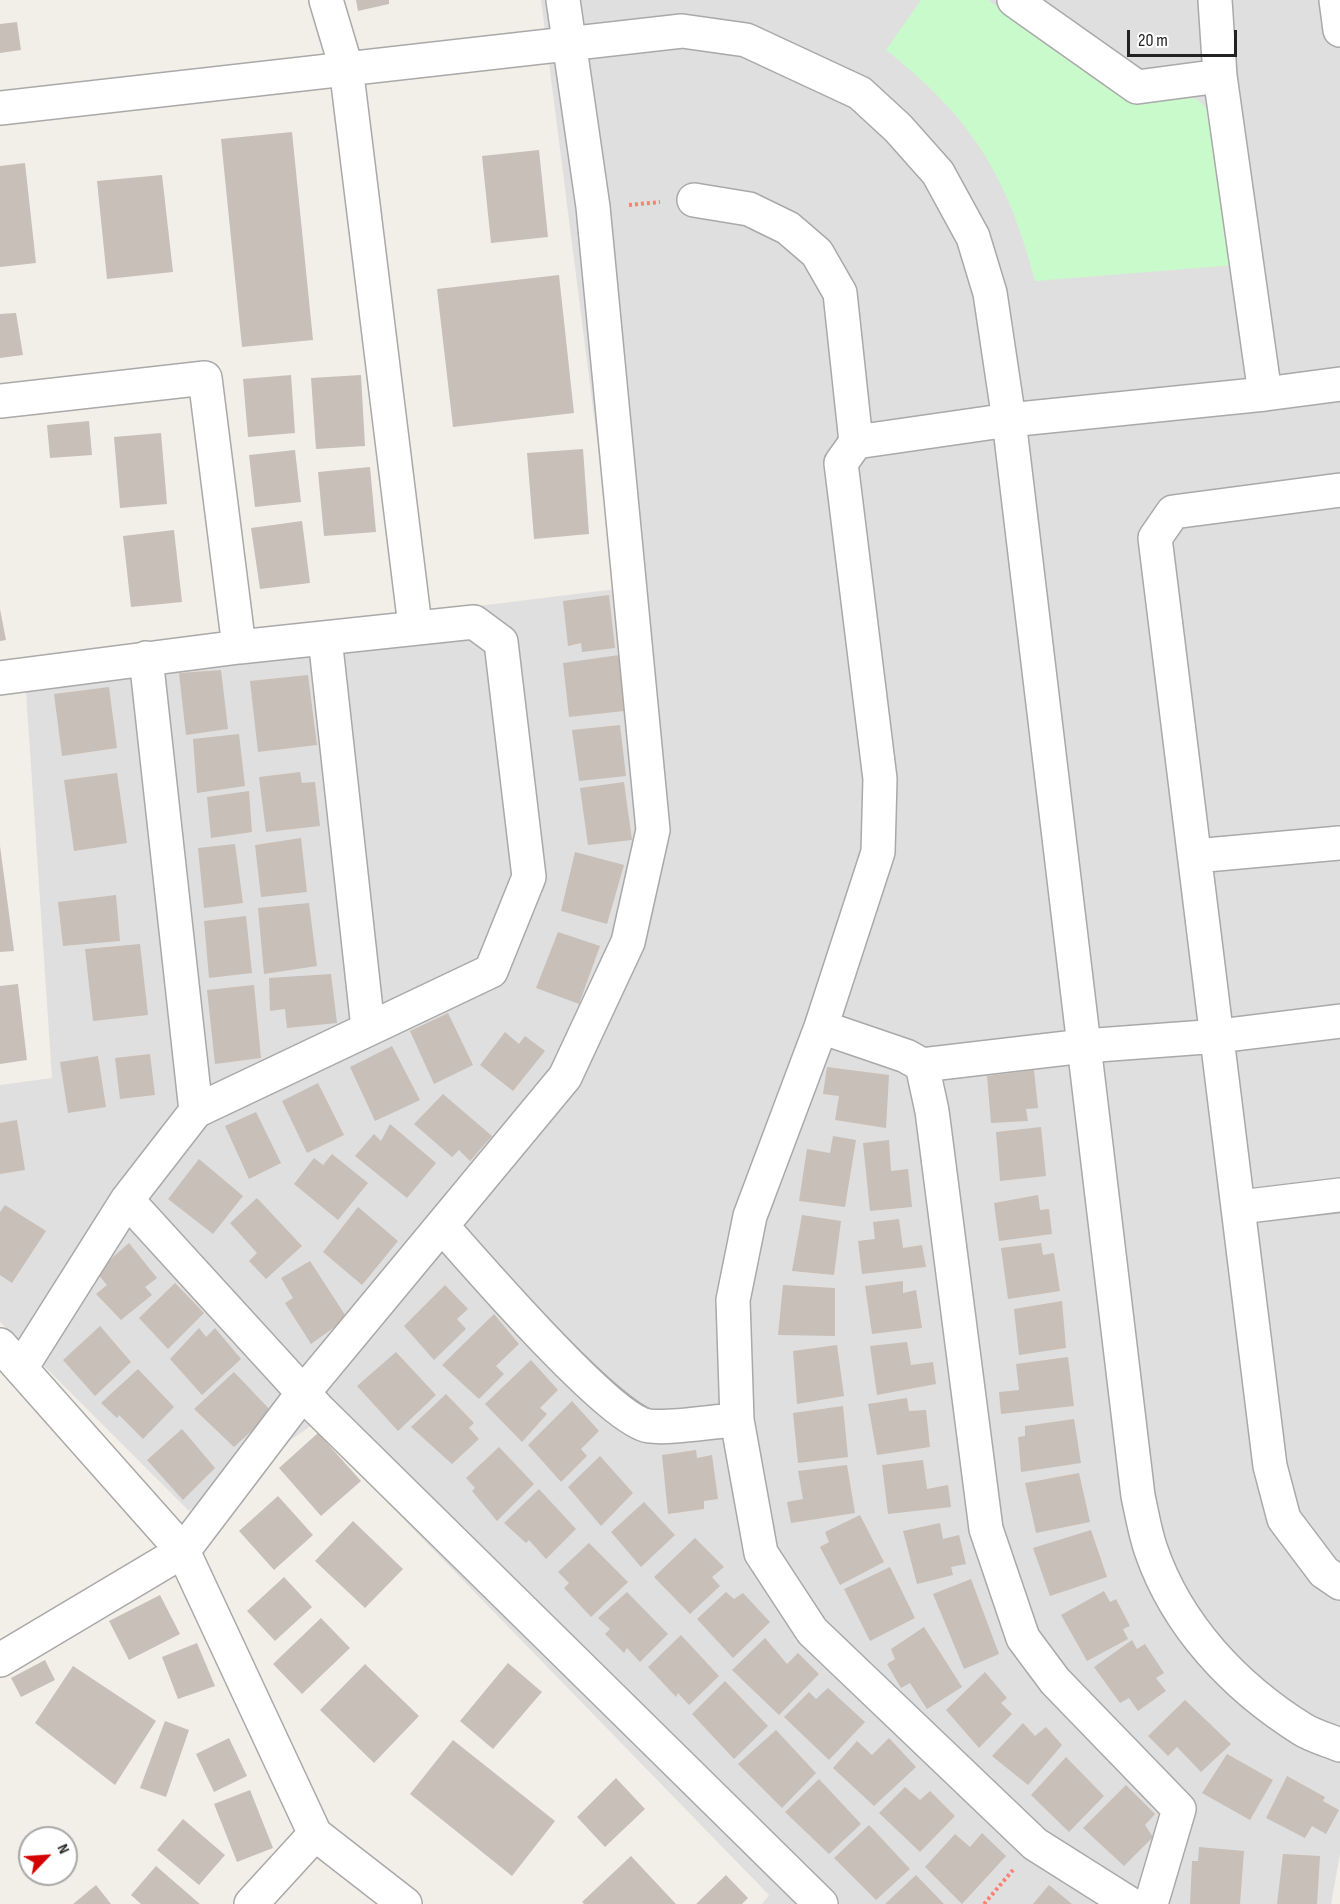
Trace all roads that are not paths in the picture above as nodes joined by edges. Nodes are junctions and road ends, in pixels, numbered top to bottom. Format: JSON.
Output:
{"nodes":[{"id":1,"x":326,"y":0,"type":"edge"},
{"id":2,"x":563,"y":0,"type":"edge"},
{"id":3,"x":1215,"y":0,"type":"edge"},
{"id":4,"x":1336,"y":0,"type":"edge"},
{"id":5,"x":1028,"y":4,"type":"edge"},
{"id":6,"x":1340,"y":30,"type":"edge"},
{"id":7,"x":569,"y":42,"type":"junction"},
{"id":8,"x":346,"y":67,"type":"junction"},
{"id":9,"x":1220,"y":76,"type":"junction"},
{"id":10,"x":0,"y":108,"type":"edge"},
{"id":11,"x":694,"y":200,"type":"road end"},
{"id":12,"x":1340,"y":384,"type":"edge"},
{"id":13,"x":1264,"y":394,"type":"junction"},
{"id":14,"x":0,"y":401,"type":"edge"},
{"id":15,"x":1009,"y":420,"type":"junction"},
{"id":16,"x":856,"y":442,"type":"junction"},
{"id":17,"x":1340,"y":490,"type":"edge"},
{"id":18,"x":415,"y":627,"type":"junction"},
{"id":19,"x":325,"y":639,"type":"junction"},
{"id":20,"x":239,"y":646,"type":"junction"},
{"id":21,"x":146,"y":658,"type":"junction"},
{"id":22,"x":0,"y":678,"type":"edge"},
{"id":23,"x":1340,"y":843,"type":"edge"},
{"id":24,"x":1195,"y":856,"type":"junction"},
{"id":25,"x":1340,"y":1021,"type":"edge"},
{"id":26,"x":820,"y":1027,"type":"junction"},
{"id":27,"x":368,"y":1028,"type":"junction"},
{"id":28,"x":1219,"y":1036,"type":"junction"},
{"id":29,"x":1084,"y":1046,"type":"junction"},
{"id":30,"x":922,"y":1065,"type":"junction"},
{"id":31,"x":196,"y":1111,"type":"junction"},
{"id":32,"x":1340,"y":1195,"type":"edge"},
{"id":33,"x":127,"y":1200,"type":"junction"},
{"id":34,"x":1240,"y":1207,"type":"junction"},
{"id":35,"x":442,"y":1226,"type":"junction"},
{"id":36,"x":10,"y":1356,"type":"edge"},
{"id":37,"x":303,"y":1393,"type":"junction"},
{"id":38,"x":737,"y":1420,"type":"junction"},
{"id":39,"x":183,"y":1551,"type":"junction"},
{"id":40,"x":1340,"y":1582,"type":"edge"},
{"id":41,"x":0,"y":1660,"type":"edge"},
{"id":42,"x":1340,"y":1745,"type":"edge"},
{"id":43,"x":315,"y":1834,"type":"junction"},
{"id":44,"x":251,"y":1904,"type":"edge"},
{"id":45,"x":405,"y":1904,"type":"edge"},
{"id":46,"x":820,"y":1904,"type":"edge"},
{"id":47,"x":1130,"y":1904,"type":"edge"},
{"id":48,"x":1151,"y":1904,"type":"edge"}],
"edges":[{"from":1,"to":8,"type":"street"},
{"from":2,"to":7,"type":"street"},
{"from":3,"to":9,"type":"street"},
{"from":4,"to":6,"type":"street"},
{"from":5,"to":9,"type":"street"},
{"from":7,"to":8,"type":"street"},
{"from":7,"to":15,"type":"street"},
{"from":7,"to":35,"type":"street"},
{"from":8,"to":10,"type":"street"},
{"from":8,"to":18,"type":"street"},
{"from":9,"to":13,"type":"street"},
{"from":11,"to":16,"type":"street"},
{"from":12,"to":13,"type":"street"},
{"from":13,"to":15,"type":"street"},
{"from":14,"to":20,"type":"street"},
{"from":15,"to":16,"type":"street"},
{"from":15,"to":29,"type":"street"},
{"from":16,"to":26,"type":"street"},
{"from":17,"to":24,"type":"street"},
{"from":18,"to":19,"type":"street"},
{"from":18,"to":27,"type":"street"},
{"from":19,"to":20,"type":"street"},
{"from":19,"to":27,"type":"street"},
{"from":20,"to":21,"type":"street"},
{"from":21,"to":22,"type":"street"},
{"from":21,"to":31,"type":"street"},
{"from":23,"to":24,"type":"street"},
{"from":24,"to":28,"type":"street"},
{"from":25,"to":28,"type":"street"},
{"from":26,"to":30,"type":"street"},
{"from":26,"to":38,"type":"street"},
{"from":27,"to":31,"type":"street"},
{"from":28,"to":29,"type":"street"},
{"from":28,"to":34,"type":"street"},
{"from":29,"to":30,"type":"street"},
{"from":29,"to":42,"type":"street"},
{"from":30,"to":48,"type":"street"},
{"from":31,"to":33,"type":"street"},
{"from":32,"to":34,"type":"street"},
{"from":33,"to":36,"type":"street"},
{"from":33,"to":37,"type":"street"},
{"from":34,"to":40,"type":"street"},
{"from":35,"to":37,"type":"street"},
{"from":35,"to":38,"type":"street"},
{"from":36,"to":39,"type":"street"},
{"from":37,"to":39,"type":"street"},
{"from":37,"to":46,"type":"street"},
{"from":38,"to":47,"type":"street"},
{"from":39,"to":41,"type":"street"},
{"from":39,"to":43,"type":"street"},
{"from":43,"to":44,"type":"street"},
{"from":43,"to":45,"type":"street"}]}
